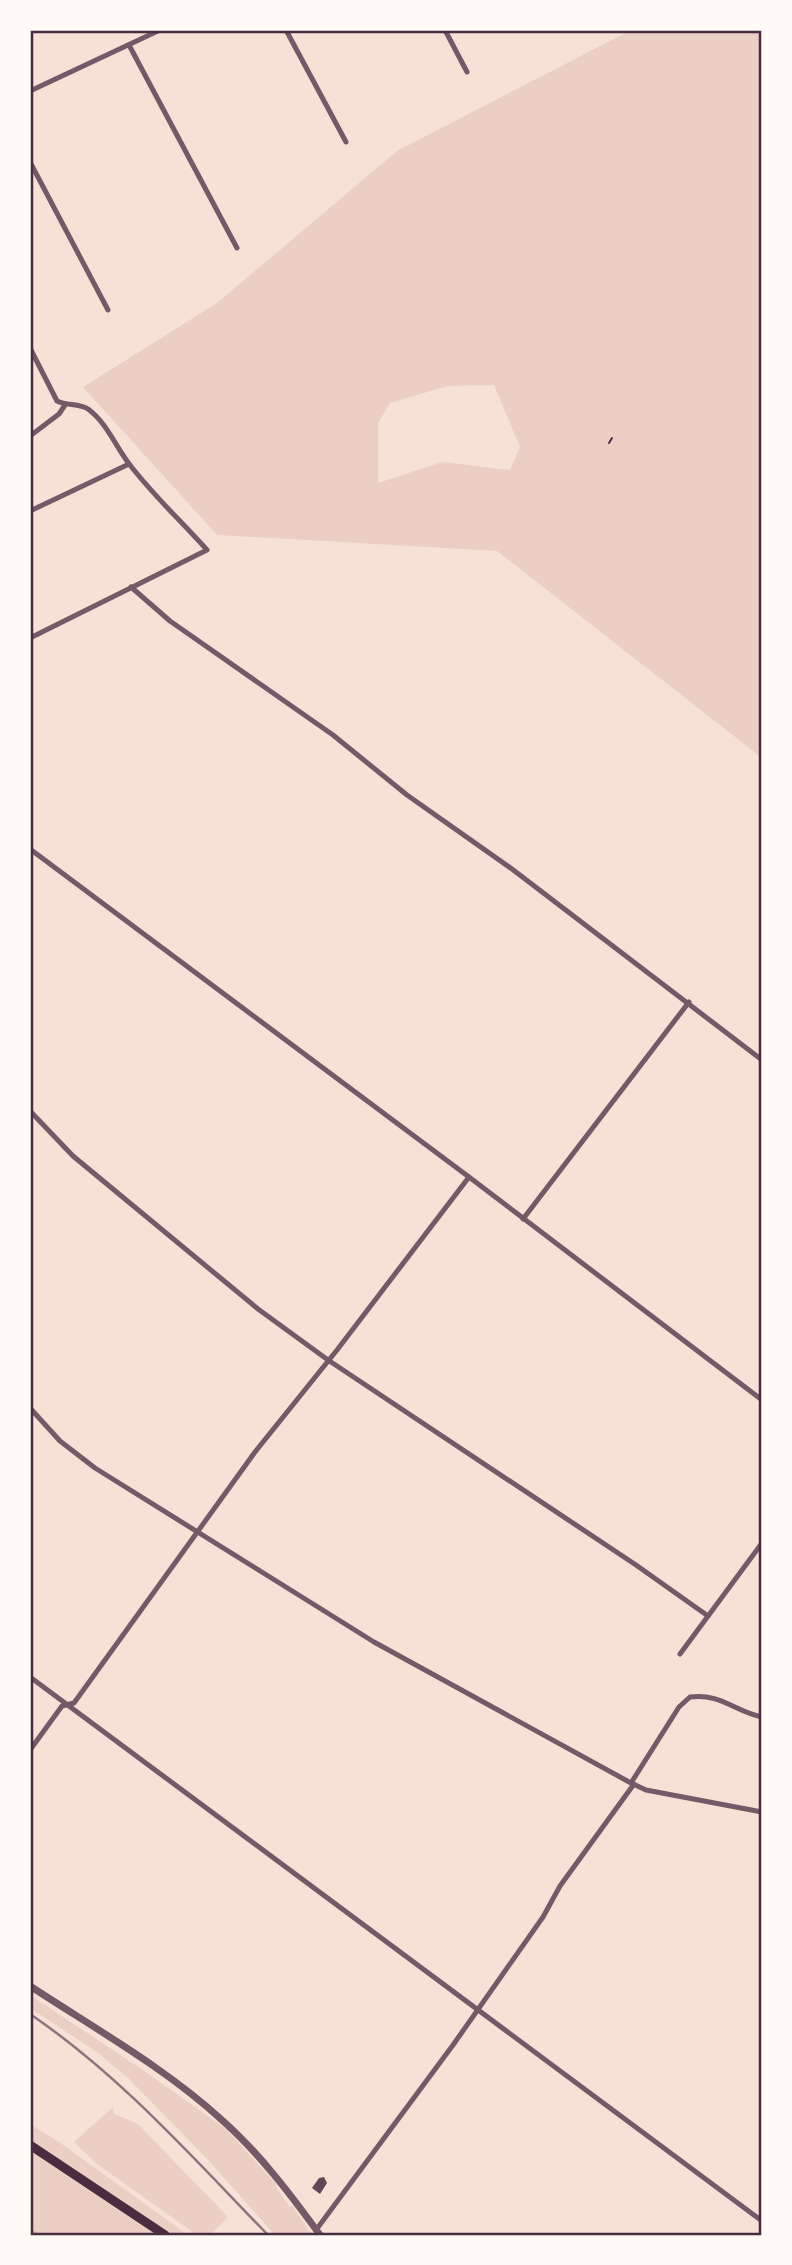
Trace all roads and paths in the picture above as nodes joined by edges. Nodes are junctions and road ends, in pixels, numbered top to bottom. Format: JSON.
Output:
{"nodes":[{"id":1,"x":160,"y":30,"type":"edge"},
{"id":2,"x":286,"y":30,"type":"edge"},
{"id":3,"x":445,"y":30,"type":"edge"},
{"id":4,"x":129,"y":45,"type":"junction"},
{"id":5,"x":467,"y":72,"type":"dead end"},
{"id":6,"x":30,"y":91,"type":"edge"},
{"id":7,"x":346,"y":142,"type":"dead end"},
{"id":8,"x":30,"y":162,"type":"edge"},
{"id":9,"x":237,"y":248,"type":"dead end"},
{"id":10,"x":108,"y":310,"type":"dead end"},
{"id":11,"x":30,"y":348,"type":"edge"},
{"id":12,"x":65,"y":405,"type":"junction"},
{"id":13,"x":30,"y":436,"type":"edge"},
{"id":14,"x":612,"y":438,"type":"dead end"},
{"id":15,"x":609,"y":443,"type":"dead end"},
{"id":16,"x":129,"y":464,"type":"junction"},
{"id":17,"x":30,"y":511,"type":"edge"},
{"id":18,"x":131,"y":587,"type":"junction"},
{"id":19,"x":30,"y":638,"type":"edge"},
{"id":20,"x":30,"y":849,"type":"edge"},
{"id":21,"x":689,"y":1002,"type":"junction"},
{"id":22,"x":762,"y":1060,"type":"edge"},
{"id":23,"x":30,"y":1111,"type":"edge"},
{"id":24,"x":469,"y":1177,"type":"junction"},
{"id":25,"x":523,"y":1219,"type":"junction"},
{"id":26,"x":328,"y":1360,"type":"junction"},
{"id":27,"x":762,"y":1400,"type":"edge"},
{"id":28,"x":30,"y":1408,"type":"edge"},
{"id":29,"x":196,"y":1531,"type":"junction"},
{"id":30,"x":762,"y":1543,"type":"edge"},
{"id":31,"x":708,"y":1616,"type":"junction"},
{"id":32,"x":680,"y":1654,"type":"dead end"},
{"id":33,"x":30,"y":1678,"type":"edge"},
{"id":34,"x":68,"y":1704,"type":"junction"},
{"id":35,"x":762,"y":1717,"type":"edge"},
{"id":36,"x":30,"y":1750,"type":"edge"},
{"id":37,"x":632,"y":1783,"type":"junction"},
{"id":38,"x":762,"y":1812,"type":"edge"},
{"id":39,"x":30,"y":1986,"type":"edge"},
{"id":40,"x":478,"y":2010,"type":"junction"},
{"id":41,"x":30,"y":2146,"type":"edge"},
{"id":42,"x":762,"y":2221,"type":"edge"},
{"id":43,"x":318,"y":2233,"type":"edge"},
{"id":44,"x":166,"y":2235,"type":"edge"}],
"edges":[{"from":1,"to":4,"type":"street"},
{"from":2,"to":7,"type":"street"},
{"from":3,"to":5,"type":"street"},
{"from":4,"to":6,"type":"street"},
{"from":4,"to":9,"type":"street"},
{"from":8,"to":10,"type":"street"},
{"from":11,"to":12,"type":"street"},
{"from":12,"to":13,"type":"street"},
{"from":12,"to":16,"type":"street"},
{"from":14,"to":15,"type":"path"},
{"from":16,"to":17,"type":"street"},
{"from":16,"to":18,"type":"street"},
{"from":18,"to":19,"type":"street"},
{"from":18,"to":21,"type":"street"},
{"from":20,"to":24,"type":"street"},
{"from":21,"to":22,"type":"street"},
{"from":21,"to":25,"type":"street"},
{"from":23,"to":26,"type":"street"},
{"from":24,"to":25,"type":"street"},
{"from":24,"to":26,"type":"street"},
{"from":25,"to":27,"type":"street"},
{"from":26,"to":29,"type":"street"},
{"from":26,"to":31,"type":"street"},
{"from":28,"to":29,"type":"street"},
{"from":29,"to":34,"type":"street"},
{"from":29,"to":37,"type":"street"},
{"from":30,"to":31,"type":"street"},
{"from":31,"to":32,"type":"street"},
{"from":33,"to":34,"type":"street"},
{"from":34,"to":36,"type":"street"},
{"from":34,"to":40,"type":"street"},
{"from":35,"to":37,"type":"street"},
{"from":37,"to":38,"type":"street"},
{"from":37,"to":40,"type":"street"},
{"from":39,"to":43,"type":"street"},
{"from":40,"to":42,"type":"street"},
{"from":40,"to":43,"type":"street"},
{"from":41,"to":44,"type":"main road"}]}
